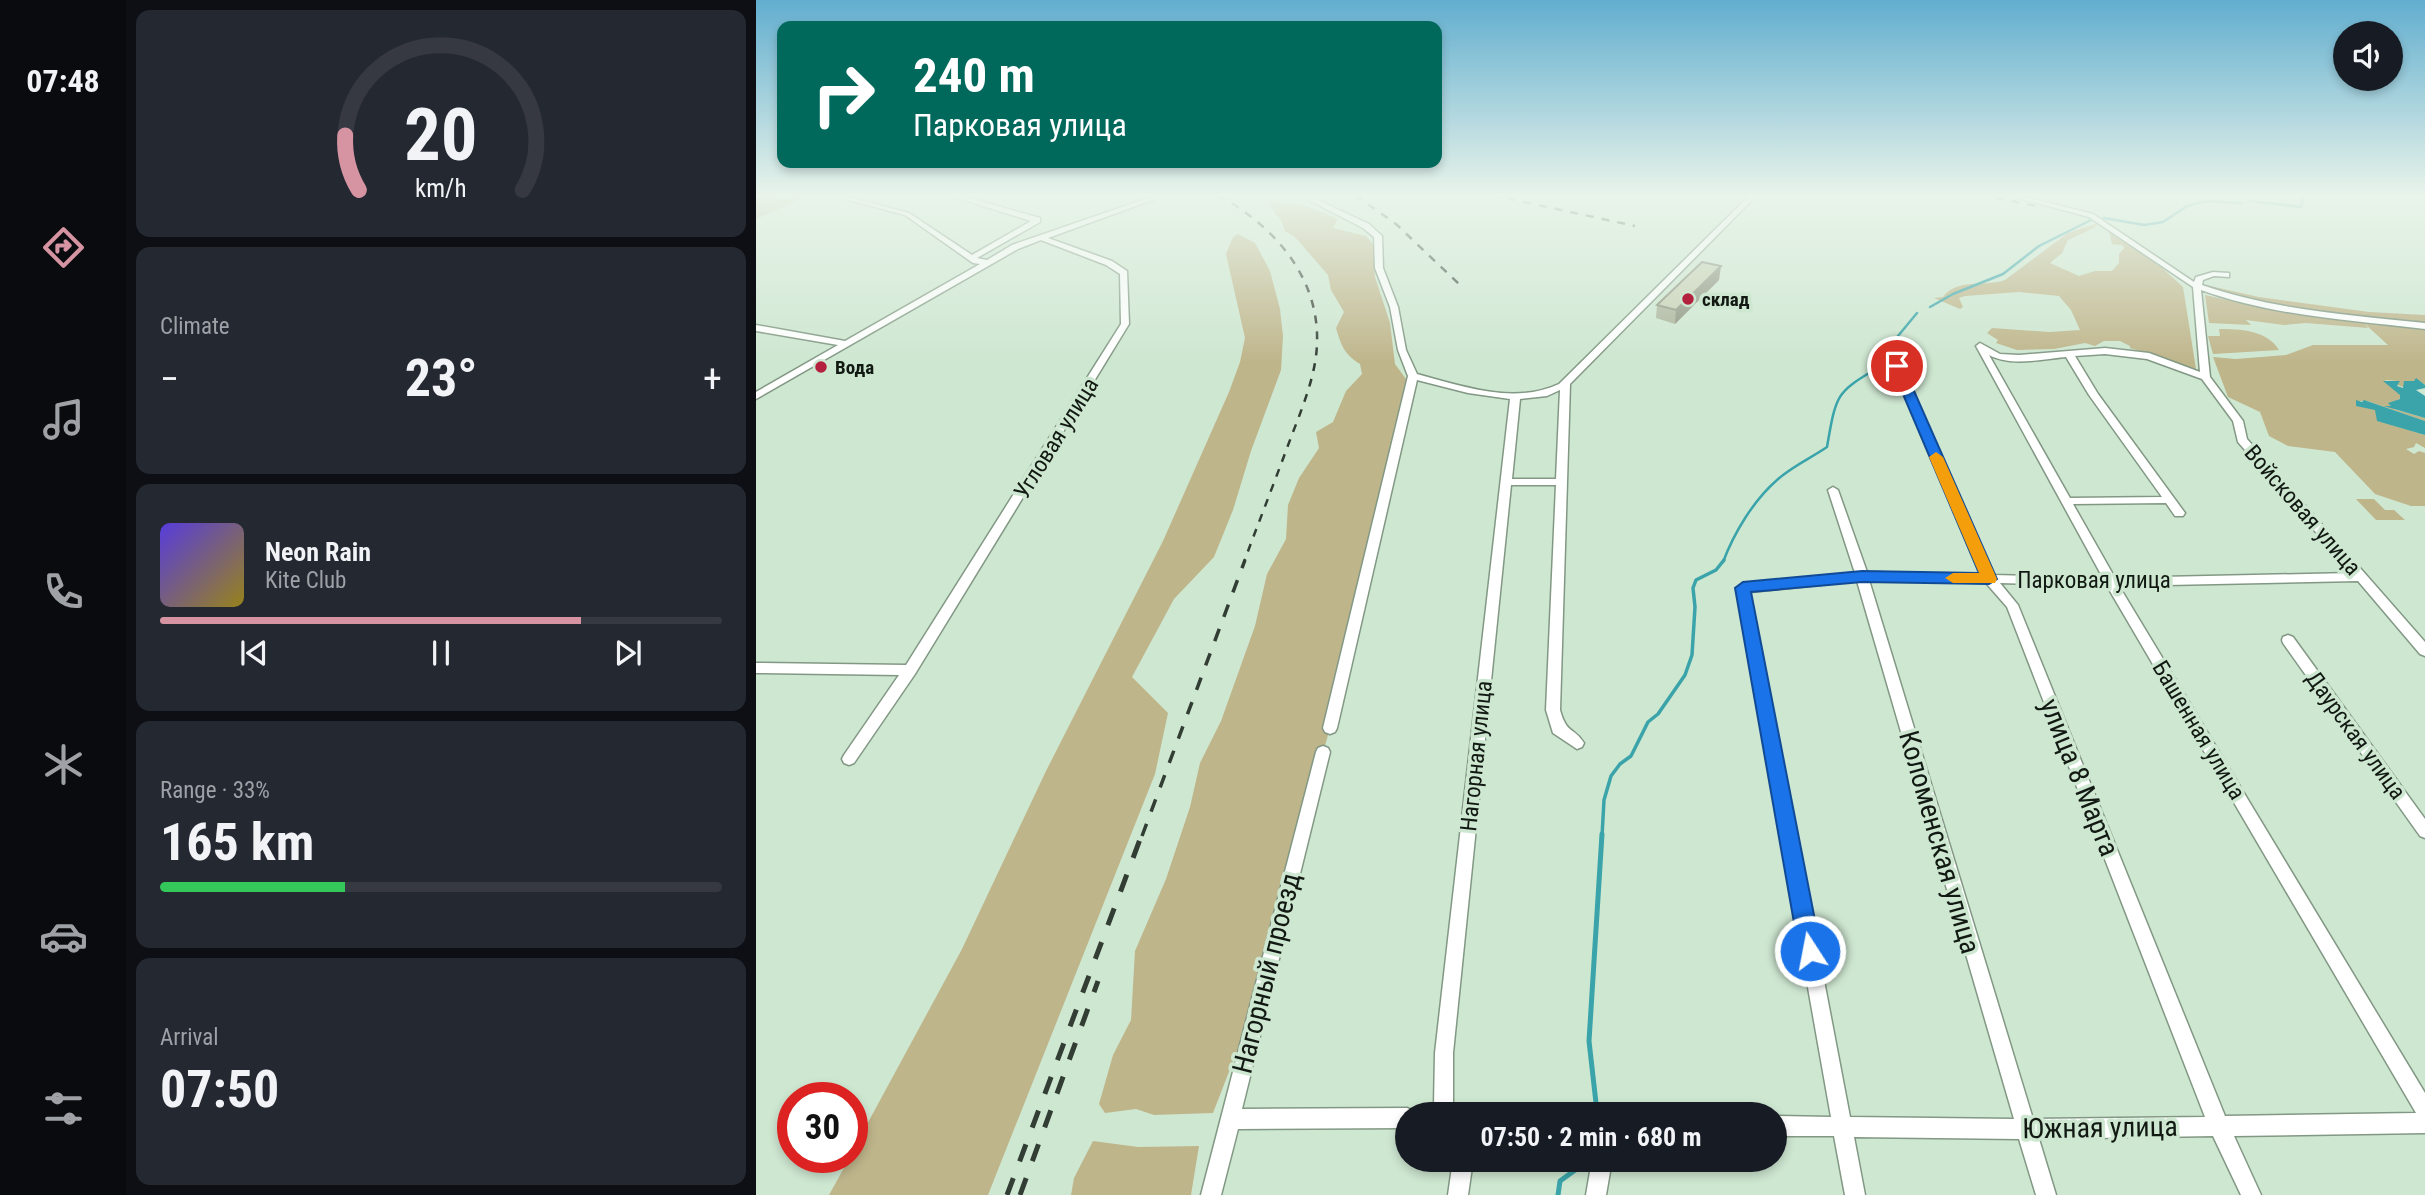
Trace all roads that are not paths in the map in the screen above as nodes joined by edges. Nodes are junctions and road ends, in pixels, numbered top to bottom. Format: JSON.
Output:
{"nodes":[{"id":1,"x":961,"y":251,"type":"edge"},
{"id":2,"x":984,"y":251,"type":"edge"},
{"id":3,"x":1012,"y":251,"type":"edge"},
{"id":4,"x":1076,"y":251,"type":"edge"},
{"id":5,"x":1378,"y":251,"type":"edge"},
{"id":6,"x":1698,"y":251,"type":"edge"},
{"id":7,"x":2144,"y":251,"type":"edge"},
{"id":8,"x":972,"y":258,"type":"junction"},
{"id":9,"x":985,"y":262,"type":"junction"},
{"id":10,"x":2226,"y":275,"type":"dead end"},
{"id":11,"x":2197,"y":286,"type":"junction"},
{"id":12,"x":2425,"y":326,"type":"edge"},
{"id":13,"x":756,"y":328,"type":"edge"},
{"id":14,"x":845,"y":344,"type":"junction"},
{"id":15,"x":2069,"y":354,"type":"junction"},
{"id":16,"x":1897,"y":366,"type":"dead end"},
{"id":17,"x":1413,"y":376,"type":"junction"},
{"id":18,"x":2205,"y":377,"type":"junction"},
{"id":19,"x":1564,"y":383,"type":"junction"},
{"id":20,"x":756,"y":396,"type":"edge"},
{"id":21,"x":1514,"y":398,"type":"junction"},
{"id":22,"x":1506,"y":482,"type":"junction"},
{"id":23,"x":1561,"y":482,"type":"junction"},
{"id":24,"x":1833,"y":490,"type":"dead end"},
{"id":25,"x":2170,"y":500,"type":"junction"},
{"id":26,"x":2067,"y":501,"type":"junction"},
{"id":27,"x":2179,"y":513,"type":"dead end"},
{"id":28,"x":1862,"y":576,"type":"junction"},
{"id":29,"x":2361,"y":577,"type":"junction"},
{"id":30,"x":1989,"y":579,"type":"junction"},
{"id":31,"x":2111,"y":582,"type":"junction"},
{"id":32,"x":2288,"y":640,"type":"dead end"},
{"id":33,"x":2425,"y":651,"type":"edge"},
{"id":34,"x":756,"y":668,"type":"edge"},
{"id":35,"x":909,"y":670,"type":"junction"},
{"id":36,"x":1330,"y":728,"type":"dead end"},
{"id":37,"x":1577,"y":743,"type":"dead end"},
{"id":38,"x":1323,"y":752,"type":"dead end"},
{"id":39,"x":849,"y":759,"type":"dead end"},
{"id":40,"x":2425,"y":831,"type":"edge"},
{"id":41,"x":1443,"y":1102,"type":"edge"},
{"id":42,"x":2425,"y":1111,"type":"edge"},
{"id":43,"x":1395,"y":1118,"type":"edge"},
{"id":44,"x":1228,"y":1119,"type":"junction"},
{"id":45,"x":2425,"y":1123,"type":"edge"},
{"id":46,"x":2218,"y":1124,"type":"junction"},
{"id":47,"x":1787,"y":1126,"type":"edge"},
{"id":48,"x":1843,"y":1128,"type":"junction"},
{"id":49,"x":2025,"y":1129,"type":"junction"},
{"id":50,"x":1461,"y":1172,"type":"edge"},
{"id":51,"x":1600,"y":1172,"type":"edge"},
{"id":52,"x":1211,"y":1195,"type":"edge"},
{"id":53,"x":1458,"y":1195,"type":"edge"},
{"id":54,"x":1596,"y":1195,"type":"edge"},
{"id":55,"x":1855,"y":1195,"type":"edge"},
{"id":56,"x":2046,"y":1195,"type":"edge"},
{"id":57,"x":2251,"y":1195,"type":"edge"}],
"edges":[{"from":1,"to":8,"type":"street"},
{"from":2,"to":8,"type":"street"},
{"from":3,"to":9,"type":"street"},
{"from":4,"to":35,"type":"street","name":"Угловая улица"},
{"from":5,"to":17,"type":"street"},
{"from":6,"to":19,"type":"street"},
{"from":7,"to":11,"type":"street"},
{"from":8,"to":9,"type":"street"},
{"from":9,"to":14,"type":"street"},
{"from":10,"to":11,"type":"street"},
{"from":11,"to":12,"type":"street"},
{"from":11,"to":18,"type":"street"},
{"from":13,"to":14,"type":"street"},
{"from":14,"to":20,"type":"street"},
{"from":15,"to":18,"type":"street"},
{"from":15,"to":25,"type":"street"},
{"from":15,"to":26,"type":"street","name":"Башенная улица"},
{"from":16,"to":30,"type":"street","name":"улица 8 Марта"},
{"from":17,"to":21,"type":"street"},
{"from":17,"to":36,"type":"street"},
{"from":18,"to":29,"type":"street","name":"Войсковая улица"},
{"from":19,"to":21,"type":"street"},
{"from":19,"to":23,"type":"street"},
{"from":21,"to":22,"type":"street","name":"Нагорная улица"},
{"from":22,"to":23,"type":"street"},
{"from":22,"to":41,"type":"street","name":"Нагорная улица"},
{"from":23,"to":37,"type":"street"},
{"from":24,"to":28,"type":"street","name":"Коломенская улица"},
{"from":25,"to":26,"type":"street"},
{"from":25,"to":27,"type":"street"},
{"from":26,"to":31,"type":"street","name":"Башенная улица"},
{"from":28,"to":30,"type":"street","name":"Парковая улица"},
{"from":28,"to":48,"type":"street","name":"Парковая улица"},
{"from":28,"to":49,"type":"street","name":"Коломенская улица"},
{"from":29,"to":31,"type":"street","name":"Парковая улица"},
{"from":29,"to":33,"type":"street","name":"Войсковая улица"},
{"from":30,"to":31,"type":"street","name":"Парковая улица"},
{"from":30,"to":46,"type":"street","name":"улица 8 Марта"},
{"from":31,"to":42,"type":"street","name":"Башенная улица"},
{"from":32,"to":40,"type":"street","name":"Даурская улица"},
{"from":34,"to":35,"type":"street"},
{"from":35,"to":39,"type":"street","name":"Угловая улица"},
{"from":38,"to":44,"type":"street","name":"Нагорный проезд"},
{"from":43,"to":44,"type":"street"},
{"from":44,"to":52,"type":"street","name":"Нагорный проезд"},
{"from":45,"to":46,"type":"street","name":"Южная улица"},
{"from":46,"to":49,"type":"street","name":"Южная улица"},
{"from":46,"to":57,"type":"street","name":"улица 8 Марта"},
{"from":47,"to":48,"type":"street","name":"Южная улица"},
{"from":48,"to":49,"type":"street","name":"Южная улица"},
{"from":48,"to":55,"type":"street"},
{"from":49,"to":56,"type":"street","name":"Коломенская улица"},
{"from":50,"to":53,"type":"street"},
{"from":51,"to":54,"type":"street"}]}
